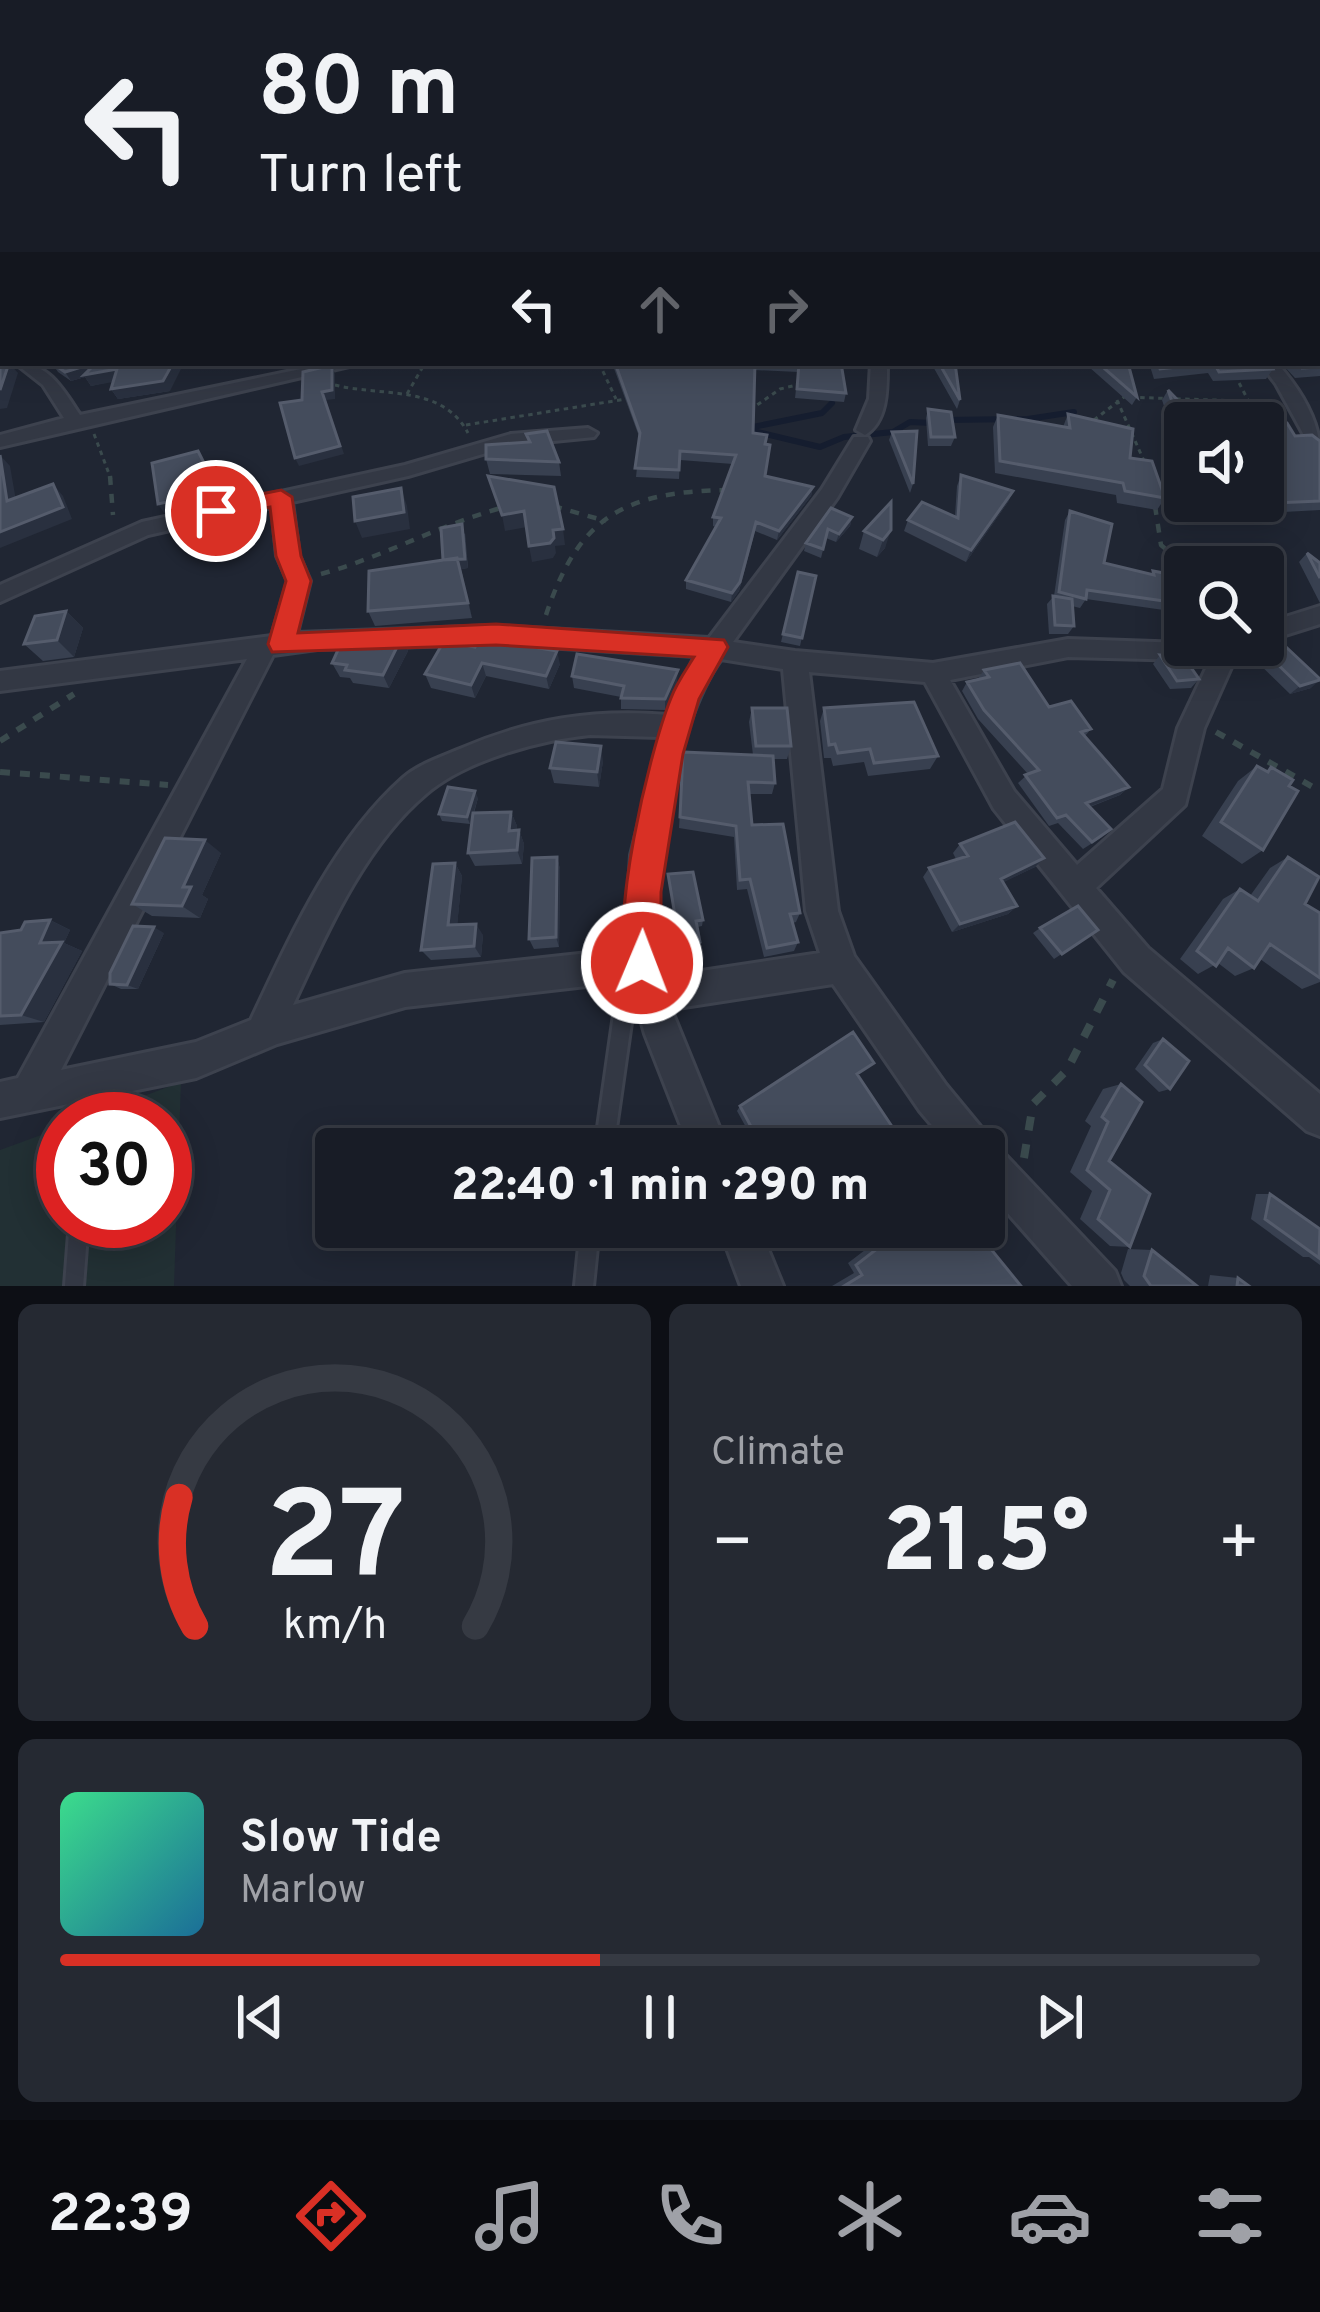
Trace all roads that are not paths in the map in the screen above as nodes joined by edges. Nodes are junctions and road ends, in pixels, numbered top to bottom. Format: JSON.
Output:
{"nodes":[{"id":1,"x":27,"y":366,"type":"edge"},
{"id":2,"x":340,"y":366,"type":"edge"},
{"id":3,"x":879,"y":366,"type":"edge"},
{"id":4,"x":1271,"y":366,"type":"edge"},
{"id":5,"x":82,"y":420,"type":"junction"},
{"id":6,"x":588,"y":433,"type":"dead end"},
{"id":7,"x":0,"y":441,"type":"edge"},
{"id":8,"x":1320,"y":448,"type":"edge"},
{"id":9,"x":281,"y":497,"type":"junction"},
{"id":10,"x":0,"y":594,"type":"edge"},
{"id":11,"x":1320,"y":615,"type":"edge"},
{"id":12,"x":1284,"y":626,"type":"edge"},
{"id":13,"x":273,"y":646,"type":"junction"},
{"id":14,"x":714,"y":647,"type":"junction"},
{"id":15,"x":1164,"y":650,"type":"edge"},
{"id":16,"x":795,"y":661,"type":"junction"},
{"id":17,"x":1219,"y":666,"type":"edge"},
{"id":18,"x":933,"y":673,"type":"junction"},
{"id":19,"x":0,"y":681,"type":"edge"},
{"id":20,"x":676,"y":727,"type":"junction"},
{"id":21,"x":1075,"y":887,"type":"junction"},
{"id":22,"x":842,"y":966,"type":"junction"},
{"id":23,"x":641,"y":974,"type":"junction"},
{"id":24,"x":263,"y":1033,"type":"junction"},
{"id":25,"x":89,"y":1081,"type":"junction"},
{"id":26,"x":88,"y":1092,"type":"edge"},
{"id":27,"x":14,"y":1097,"type":"edge"},
{"id":28,"x":1320,"y":1118,"type":"edge"},
{"id":29,"x":608,"y":1128,"type":"edge"},
{"id":30,"x":701,"y":1128,"type":"edge"},
{"id":31,"x":959,"y":1128,"type":"edge"},
{"id":32,"x":1005,"y":1181,"type":"edge"},
{"id":33,"x":77,"y":1248,"type":"edge"},
{"id":34,"x":588,"y":1248,"type":"edge"},
{"id":35,"x":748,"y":1248,"type":"edge"},
{"id":36,"x":74,"y":1286,"type":"edge"},
{"id":37,"x":584,"y":1286,"type":"edge"},
{"id":38,"x":762,"y":1286,"type":"edge"},
{"id":39,"x":1100,"y":1286,"type":"edge"}],
"edges":[{"from":1,"to":5,"type":"street"},
{"from":2,"to":5,"type":"street"},
{"from":3,"to":14,"type":"street"},
{"from":4,"to":8,"type":"street"},
{"from":5,"to":7,"type":"street"},
{"from":6,"to":9,"type":"street"},
{"from":9,"to":10,"type":"street"},
{"from":9,"to":13,"type":"street"},
{"from":11,"to":12,"type":"street"},
{"from":13,"to":14,"type":"street"},
{"from":13,"to":19,"type":"street"},
{"from":13,"to":27,"type":"street"},
{"from":14,"to":16,"type":"street"},
{"from":14,"to":20,"type":"street"},
{"from":15,"to":18,"type":"street"},
{"from":16,"to":18,"type":"street"},
{"from":16,"to":22,"type":"street"},
{"from":17,"to":21,"type":"street"},
{"from":18,"to":21,"type":"street"},
{"from":20,"to":23,"type":"street"},
{"from":20,"to":24,"type":"street"},
{"from":21,"to":28,"type":"street"},
{"from":22,"to":23,"type":"street"},
{"from":22,"to":31,"type":"street"},
{"from":23,"to":24,"type":"street"},
{"from":23,"to":29,"type":"lane"},
{"from":23,"to":30,"type":"street"},
{"from":24,"to":25,"type":"street"},
{"from":25,"to":26,"type":"lane"},
{"from":25,"to":27,"type":"street"},
{"from":32,"to":39,"type":"street"},
{"from":33,"to":36,"type":"lane"},
{"from":34,"to":37,"type":"lane"},
{"from":35,"to":38,"type":"street"}]}
